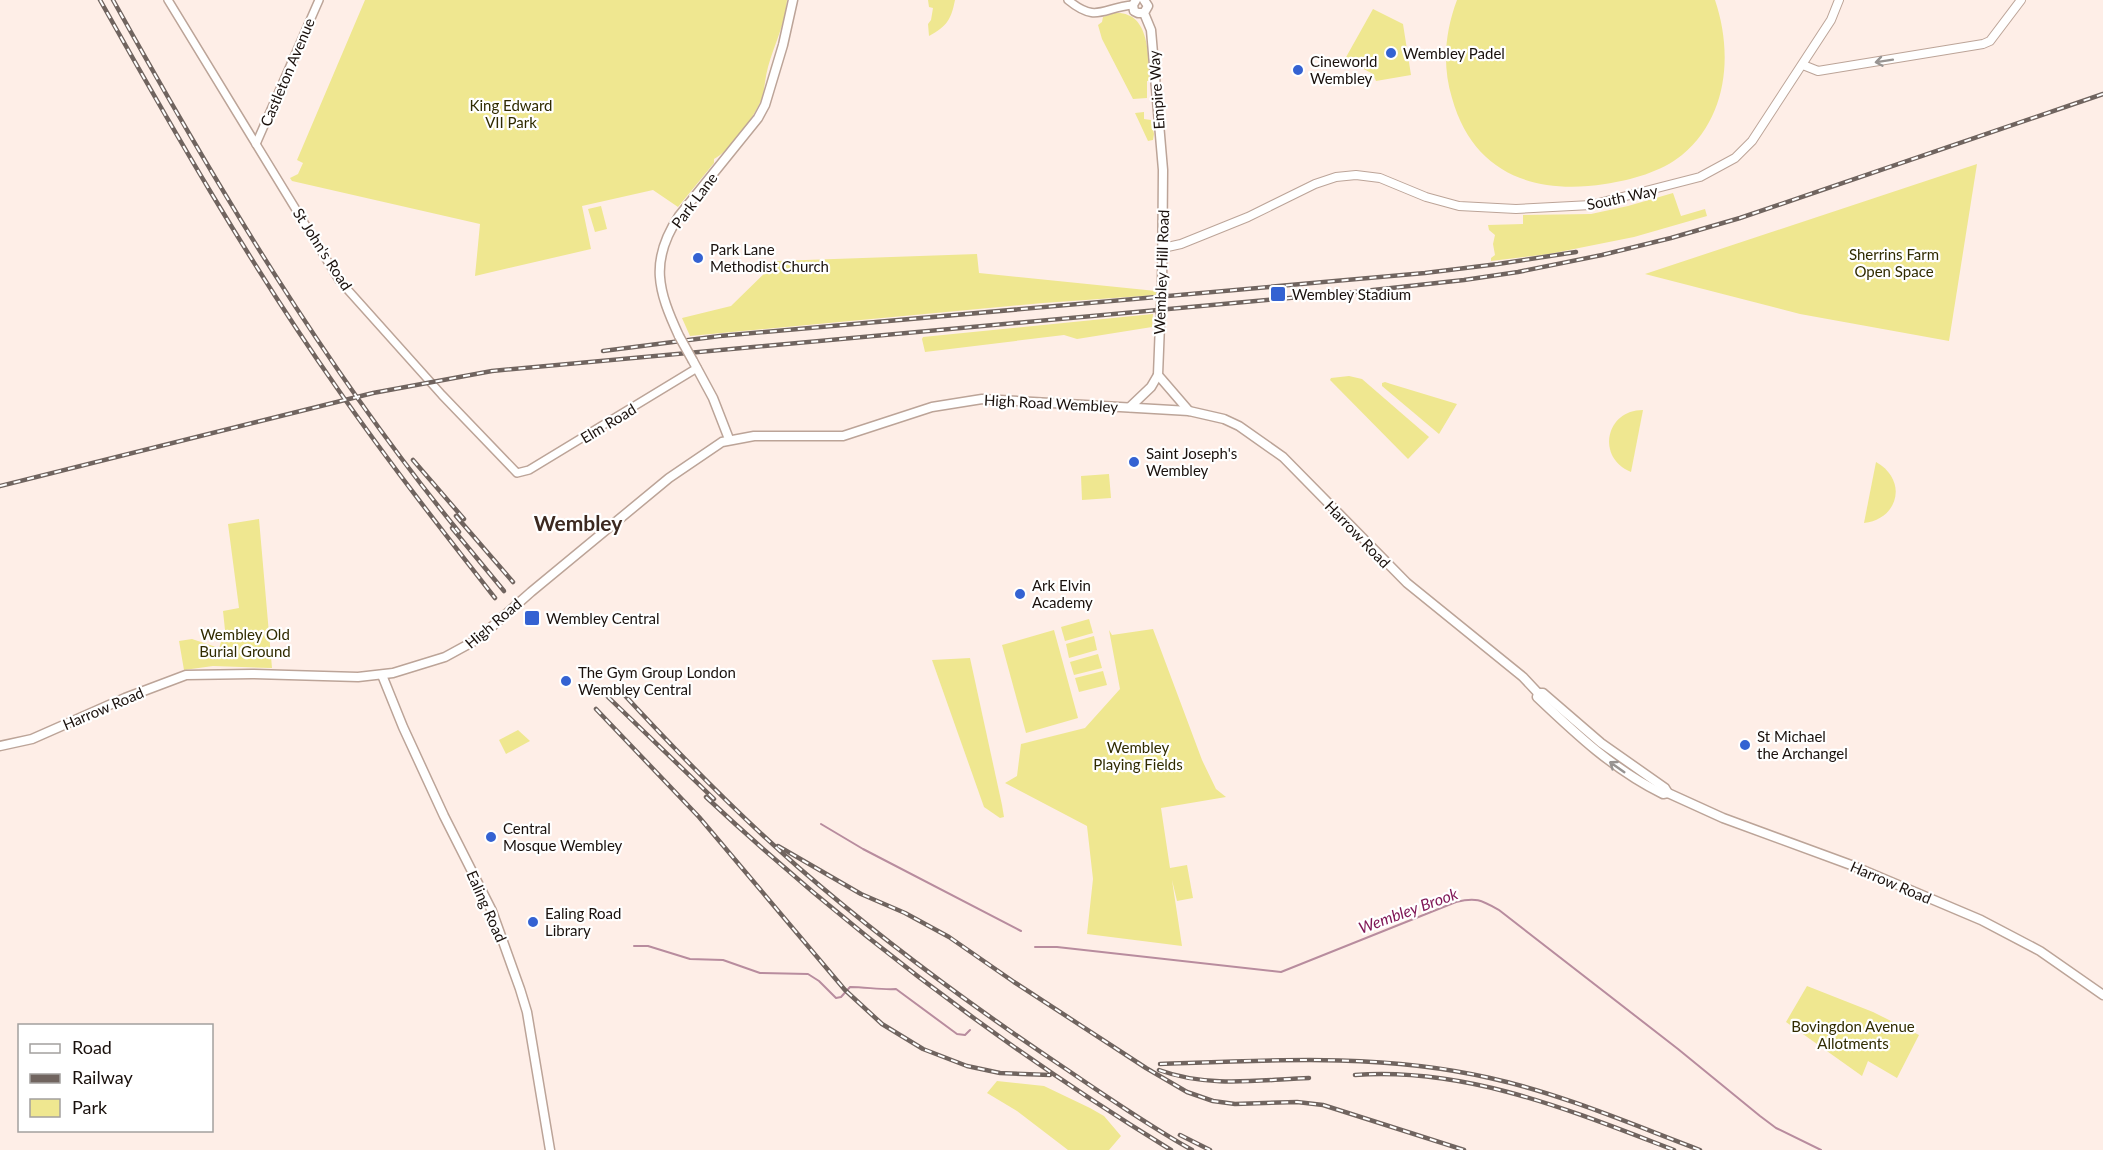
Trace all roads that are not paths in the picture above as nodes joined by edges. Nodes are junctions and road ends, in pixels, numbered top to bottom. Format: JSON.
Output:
{"nodes":[{"id":1,"x":168,"y":0,"type":"edge"},
{"id":2,"x":319,"y":0,"type":"edge"},
{"id":3,"x":793,"y":0,"type":"edge"},
{"id":4,"x":1068,"y":0,"type":"edge"},
{"id":5,"x":1144,"y":0,"type":"edge"},
{"id":6,"x":1839,"y":0,"type":"edge"},
{"id":7,"x":2022,"y":0,"type":"edge"},
{"id":8,"x":1135,"y":3,"type":"edge"},
{"id":9,"x":1144,"y":13,"type":"junction"},
{"id":10,"x":1803,"y":65,"type":"junction"},
{"id":11,"x":256,"y":144,"type":"junction"},
{"id":12,"x":1163,"y":170,"type":"joint"},
{"id":13,"x":1163,"y":248,"type":"junction"},
{"id":14,"x":695,"y":364,"type":"junction"},
{"id":15,"x":1158,"y":375,"type":"junction"},
{"id":16,"x":1130,"y":407,"type":"junction"},
{"id":17,"x":1162,"y":410,"type":"joint"},
{"id":18,"x":1189,"y":411,"type":"junction"},
{"id":19,"x":729,"y":439,"type":"junction"},
{"id":20,"x":518,"y":473,"type":"joint"},
{"id":21,"x":207,"y":674,"type":"joint"},
{"id":22,"x":382,"y":675,"type":"junction"},
{"id":23,"x":0,"y":746,"type":"edge"},
{"id":24,"x":2103,"y":995,"type":"edge"},
{"id":25,"x":550,"y":1150,"type":"edge"}],
"edges":[{"from":1,"to":11,"type":"street","name":"St John's Road"},
{"from":2,"to":11,"type":"street","name":"Castleton Avenue"},
{"from":3,"to":14,"type":"main road","name":"Park Lane","bridge":true},
{"from":4,"to":8,"type":"street"},
{"from":5,"to":9,"type":"main road","name":"Empire Way"},
{"from":6,"to":10,"type":"main road","name":"South Way"},
{"from":7,"to":10,"type":"main road","one_way":true},
{"from":8,"to":9,"type":"main road"},
{"from":9,"to":12,"type":"main road","name":"Empire Way"},
{"from":10,"to":13,"type":"main road","name":"South Way"},
{"from":11,"to":20,"type":"street","name":"St John's Road"},
{"from":12,"to":13,"type":"main road","name":"Wembley Hill Road"},
{"from":13,"to":15,"type":"main road","name":"Wembley Hill Road","bridge":true},
{"from":14,"to":19,"type":"main road","name":"Park Lane"},
{"from":14,"to":20,"type":"street","name":"Elm Road"},
{"from":15,"to":16,"type":"main road"},
{"from":15,"to":18,"type":"main road"},
{"from":16,"to":17,"type":"main road","name":"High Road Wembley"},
{"from":16,"to":19,"type":"main road","name":"High Road Wembley"},
{"from":17,"to":18,"type":"main road","name":"Harrow Road"},
{"from":18,"to":24,"type":"main road","name":"Harrow Road"},
{"from":19,"to":22,"type":"main road","name":"High Road"},
{"from":21,"to":22,"type":"main road","name":"High Road"},
{"from":21,"to":23,"type":"main road","name":"Harrow Road"},
{"from":22,"to":25,"type":"main road","name":"Ealing Road"}]}
